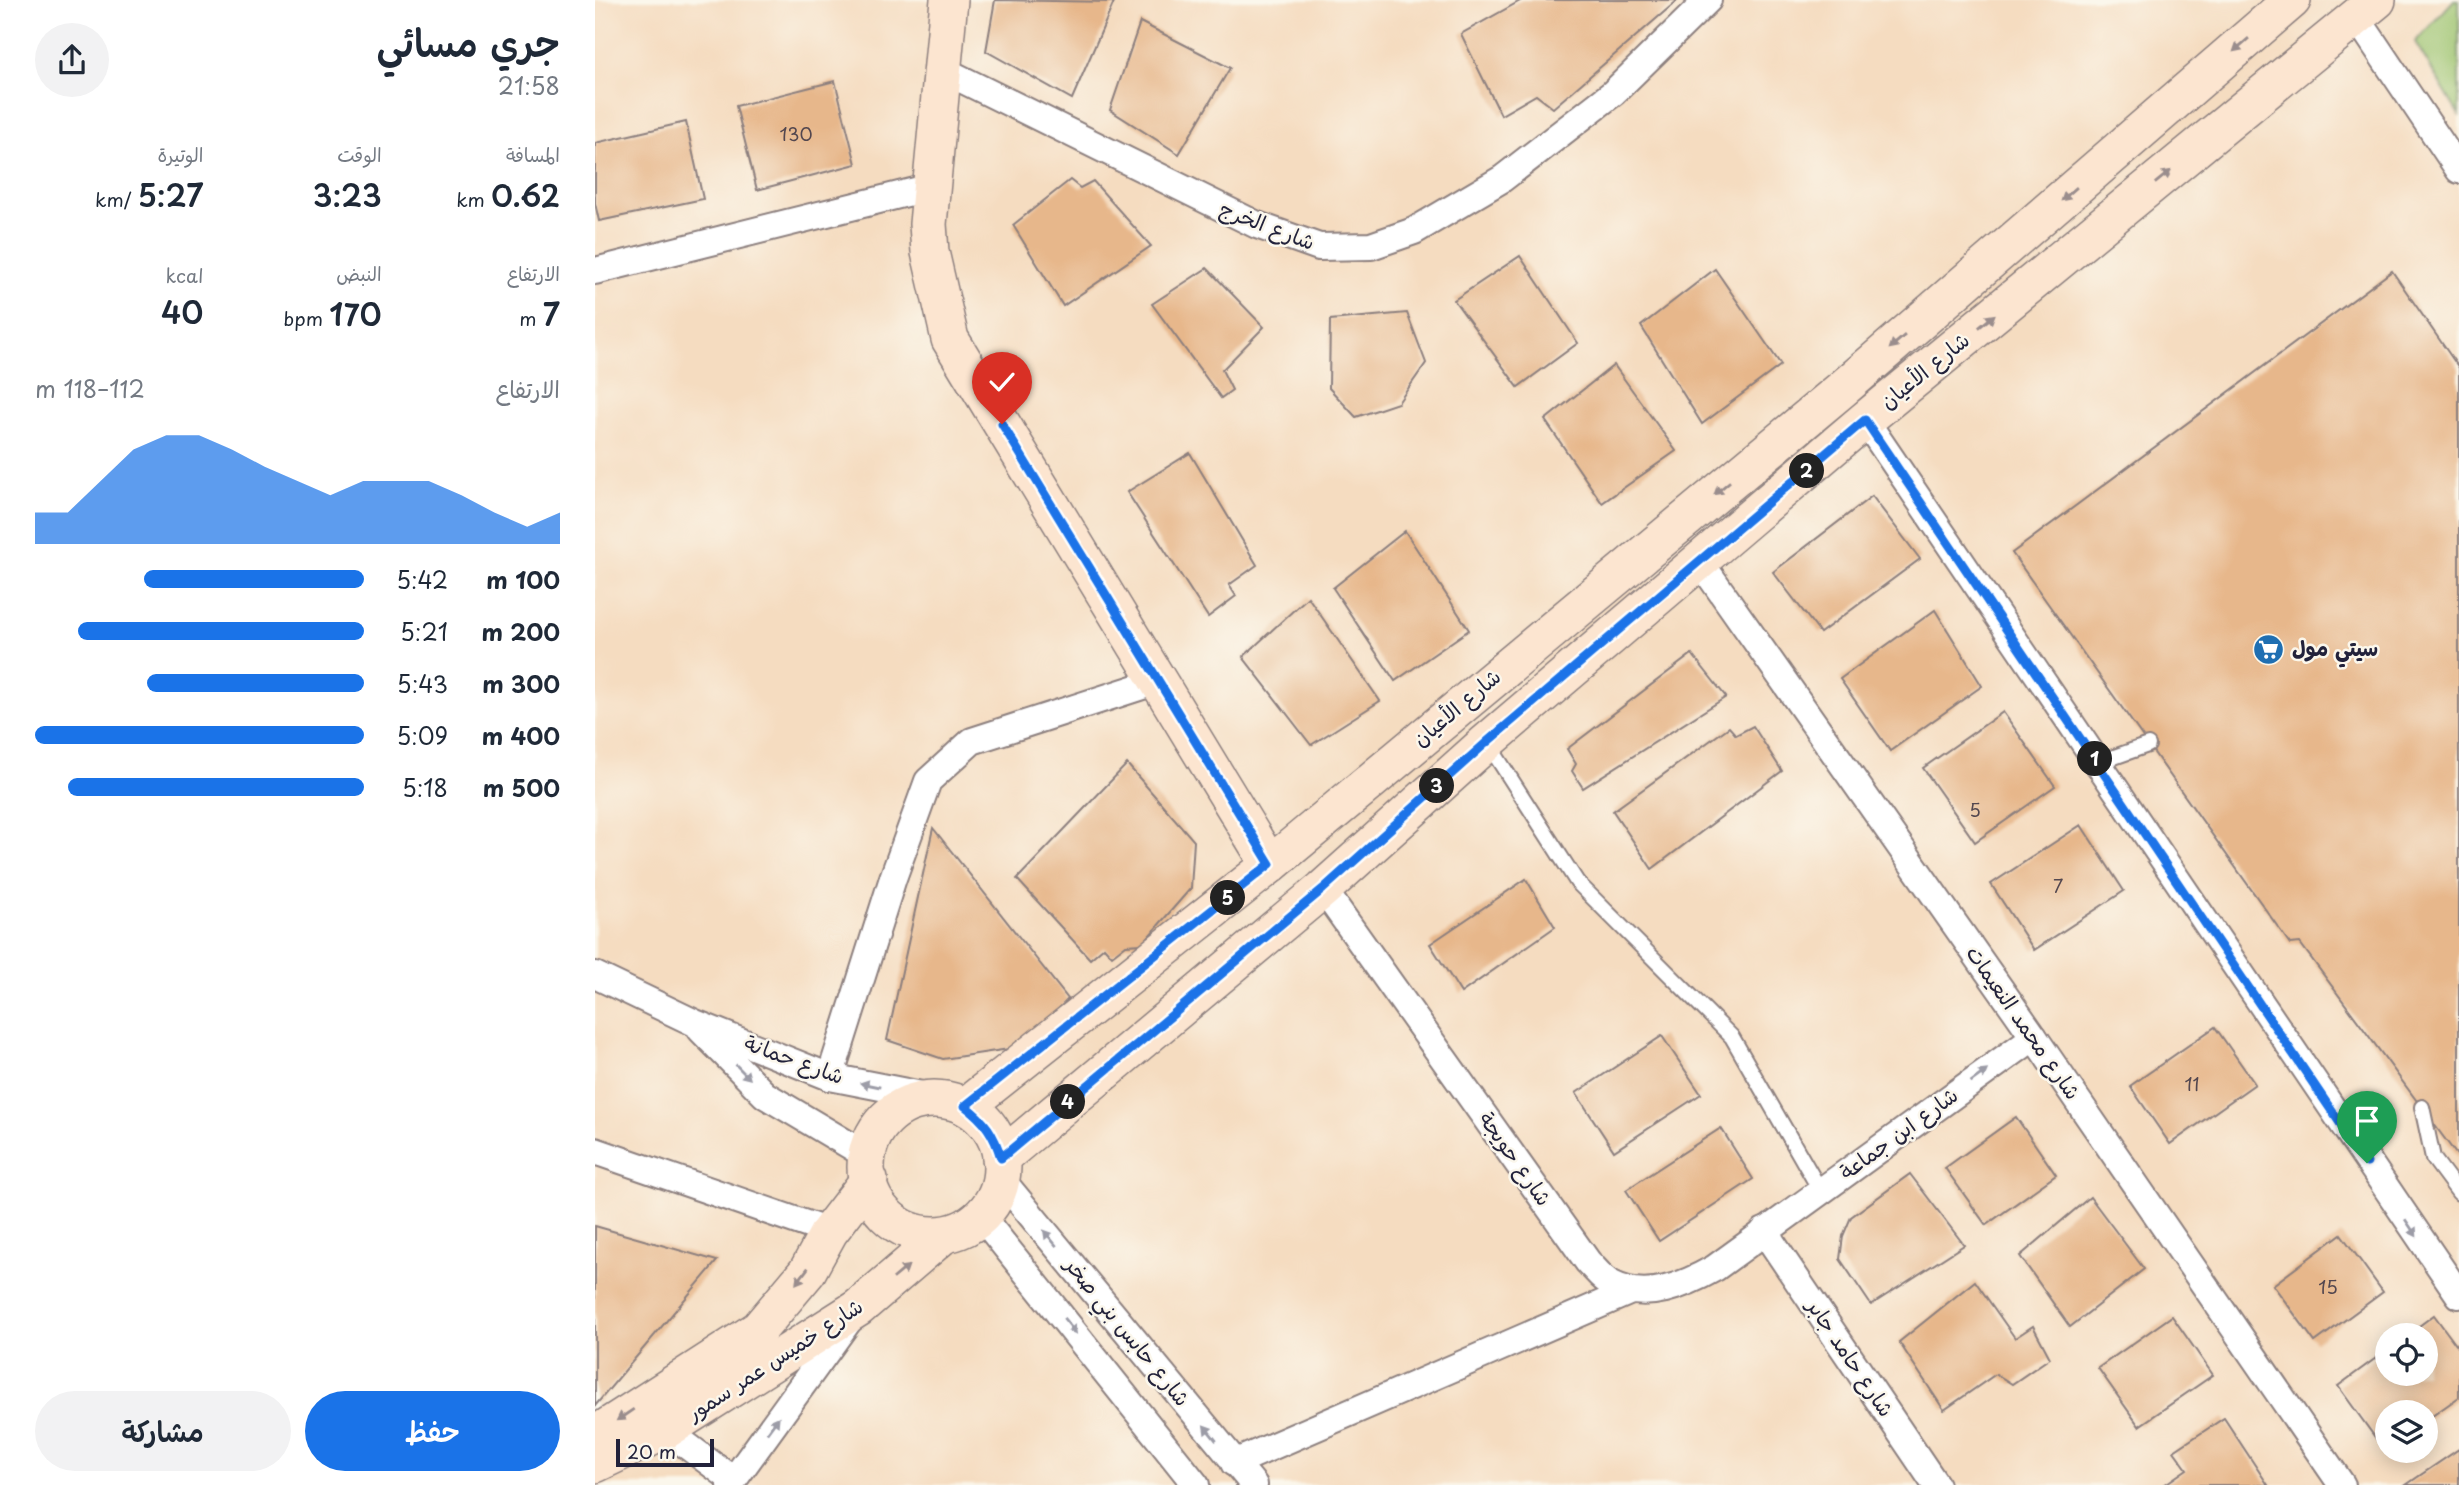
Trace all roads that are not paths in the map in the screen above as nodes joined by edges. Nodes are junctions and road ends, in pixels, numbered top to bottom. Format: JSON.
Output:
{"nodes":[{"id":1,"x":949,"y":0,"type":"edge"},
{"id":2,"x":1708,"y":0,"type":"edge"},
{"id":3,"x":2292,"y":0,"type":"edge"},
{"id":4,"x":2367,"y":9,"type":"edge"},
{"id":5,"x":941,"y":69,"type":"junction"},
{"id":6,"x":2459,"y":170,"type":"edge"},
{"id":7,"x":931,"y":187,"type":"junction"},
{"id":8,"x":595,"y":271,"type":"edge"},
{"id":9,"x":1865,"y":420,"type":"junction"},
{"id":10,"x":1701,"y":562,"type":"junction"},
{"id":11,"x":1158,"y":681,"type":"junction"},
{"id":12,"x":1487,"y":742,"type":"junction"},
{"id":13,"x":2148,"y":745,"type":"dead end"},
{"id":14,"x":2097,"y":763,"type":"junction"},
{"id":15,"x":1270,"y":864,"type":"junction"},
{"id":16,"x":1323,"y":889,"type":"junction"},
{"id":17,"x":595,"y":975,"type":"edge"},
{"id":18,"x":695,"y":1023,"type":"junction"},
{"id":19,"x":2034,"y":1037,"type":"junction"},
{"id":20,"x":830,"y":1077,"type":"junction"},
{"id":21,"x":951,"y":1102,"type":"junction"},
{"id":22,"x":2422,"y":1107,"type":"dead end"},
{"id":23,"x":595,"y":1151,"type":"edge"},
{"id":24,"x":867,"y":1168,"type":"junction"},
{"id":25,"x":1001,"y":1168,"type":"junction"},
{"id":26,"x":1820,"y":1191,"type":"junction"},
{"id":27,"x":2459,"y":1194,"type":"edge"},
{"id":28,"x":981,"y":1216,"type":"junction"},
{"id":29,"x":1764,"y":1231,"type":"junction"},
{"id":30,"x":829,"y":1232,"type":"junction"},
{"id":31,"x":942,"y":1236,"type":"junction"},
{"id":32,"x":1631,"y":1292,"type":"junction"},
{"id":33,"x":2459,"y":1295,"type":"edge"},
{"id":34,"x":858,"y":1308,"type":"junction"},
{"id":35,"x":666,"y":1430,"type":"junction"},
{"id":36,"x":595,"y":1436,"type":"edge"},
{"id":37,"x":1234,"y":1463,"type":"junction"},
{"id":38,"x":595,"y":1464,"type":"edge"},
{"id":39,"x":731,"y":1483,"type":"edge"},
{"id":40,"x":1196,"y":1485,"type":"edge"},
{"id":41,"x":1254,"y":1485,"type":"edge"},
{"id":42,"x":1936,"y":1485,"type":"edge"},
{"id":43,"x":2342,"y":1485,"type":"edge"}],
"edges":[{"from":1,"to":5,"type":"street"},
{"from":2,"to":5,"type":"street","name":"شارع الخرج"},
{"from":3,"to":15,"type":"street","name":"شارع الأعيان","one_way":true},
{"from":4,"to":6,"type":"street"},
{"from":9,"to":4,"type":"street","name":"شارع الأعيان","one_way":true},
{"from":5,"to":7,"type":"street"},
{"from":7,"to":8,"type":"street"},
{"from":7,"to":11,"type":"street"},
{"from":9,"to":10,"type":"street","name":"شارع الأعيان"},
{"from":9,"to":14,"type":"street"},
{"from":10,"to":12,"type":"street","name":"شارع الأعيان"},
{"from":10,"to":19,"type":"street","name":"شارع محمد النعيمات"},
{"from":11,"to":15,"type":"street"},
{"from":11,"to":20,"type":"street"},
{"from":12,"to":16,"type":"street","name":"شارع الأعيان"},
{"from":12,"to":26,"type":"lane"},
{"from":13,"to":14,"type":"lane"},
{"from":14,"to":33,"type":"street","one_way":true},
{"from":15,"to":21,"type":"street","name":"شارع الأعيان"},
{"from":16,"to":25,"type":"street","name":"شارع الأعيان"},
{"from":16,"to":32,"type":"street","name":"شارع حويجة"},
{"from":17,"to":18,"type":"street","name":"شارع حمانة"},
{"from":18,"to":20,"type":"street","name":"شارع حمانة"},
{"from":18,"to":24,"type":"street","name":"شارع حمانة","one_way":true},
{"from":26,"to":19,"type":"street","name":"شارع ابن جماعة","one_way":true},
{"from":19,"to":43,"type":"street","name":"شارع محمد النعيمات"},
{"from":21,"to":20,"type":"street","name":"شارع حمانة","one_way":true},
{"from":21,"to":24,"type":"street"},
{"from":21,"to":25,"type":"street"},
{"from":22,"to":27,"type":"lane"},
{"from":23,"to":30,"type":"street"},
{"from":24,"to":30,"type":"street","name":"شارع خميس عمر سمور"},
{"from":24,"to":31,"type":"street"},
{"from":25,"to":28,"type":"street"},
{"from":37,"to":25,"type":"street","name":"شارع حابس بني صخر","one_way":true},
{"from":26,"to":29,"type":"street","name":"شارع ابن جماعة"},
{"from":28,"to":31,"type":"street"},
{"from":28,"to":40,"type":"street","name":"شارع حابس بني صخر","one_way":true},
{"from":29,"to":32,"type":"street"},
{"from":29,"to":42,"type":"street","name":"شارع حامد جابر"},
{"from":30,"to":36,"type":"street","name":"شارع خميس عمر سمور","one_way":true},
{"from":34,"to":31,"type":"street","name":"شارع خميس عمر سمور","one_way":true},
{"from":32,"to":37,"type":"street"},
{"from":34,"to":35,"type":"street","name":"شارع خميس عمر سمور"},
{"from":39,"to":34,"type":"street","one_way":true},
{"from":35,"to":38,"type":"street","name":"شارع خميس عمر سمور"},
{"from":35,"to":39,"type":"street"},
{"from":37,"to":41,"type":"street","name":"شارع حابس بني صخر"}]}
